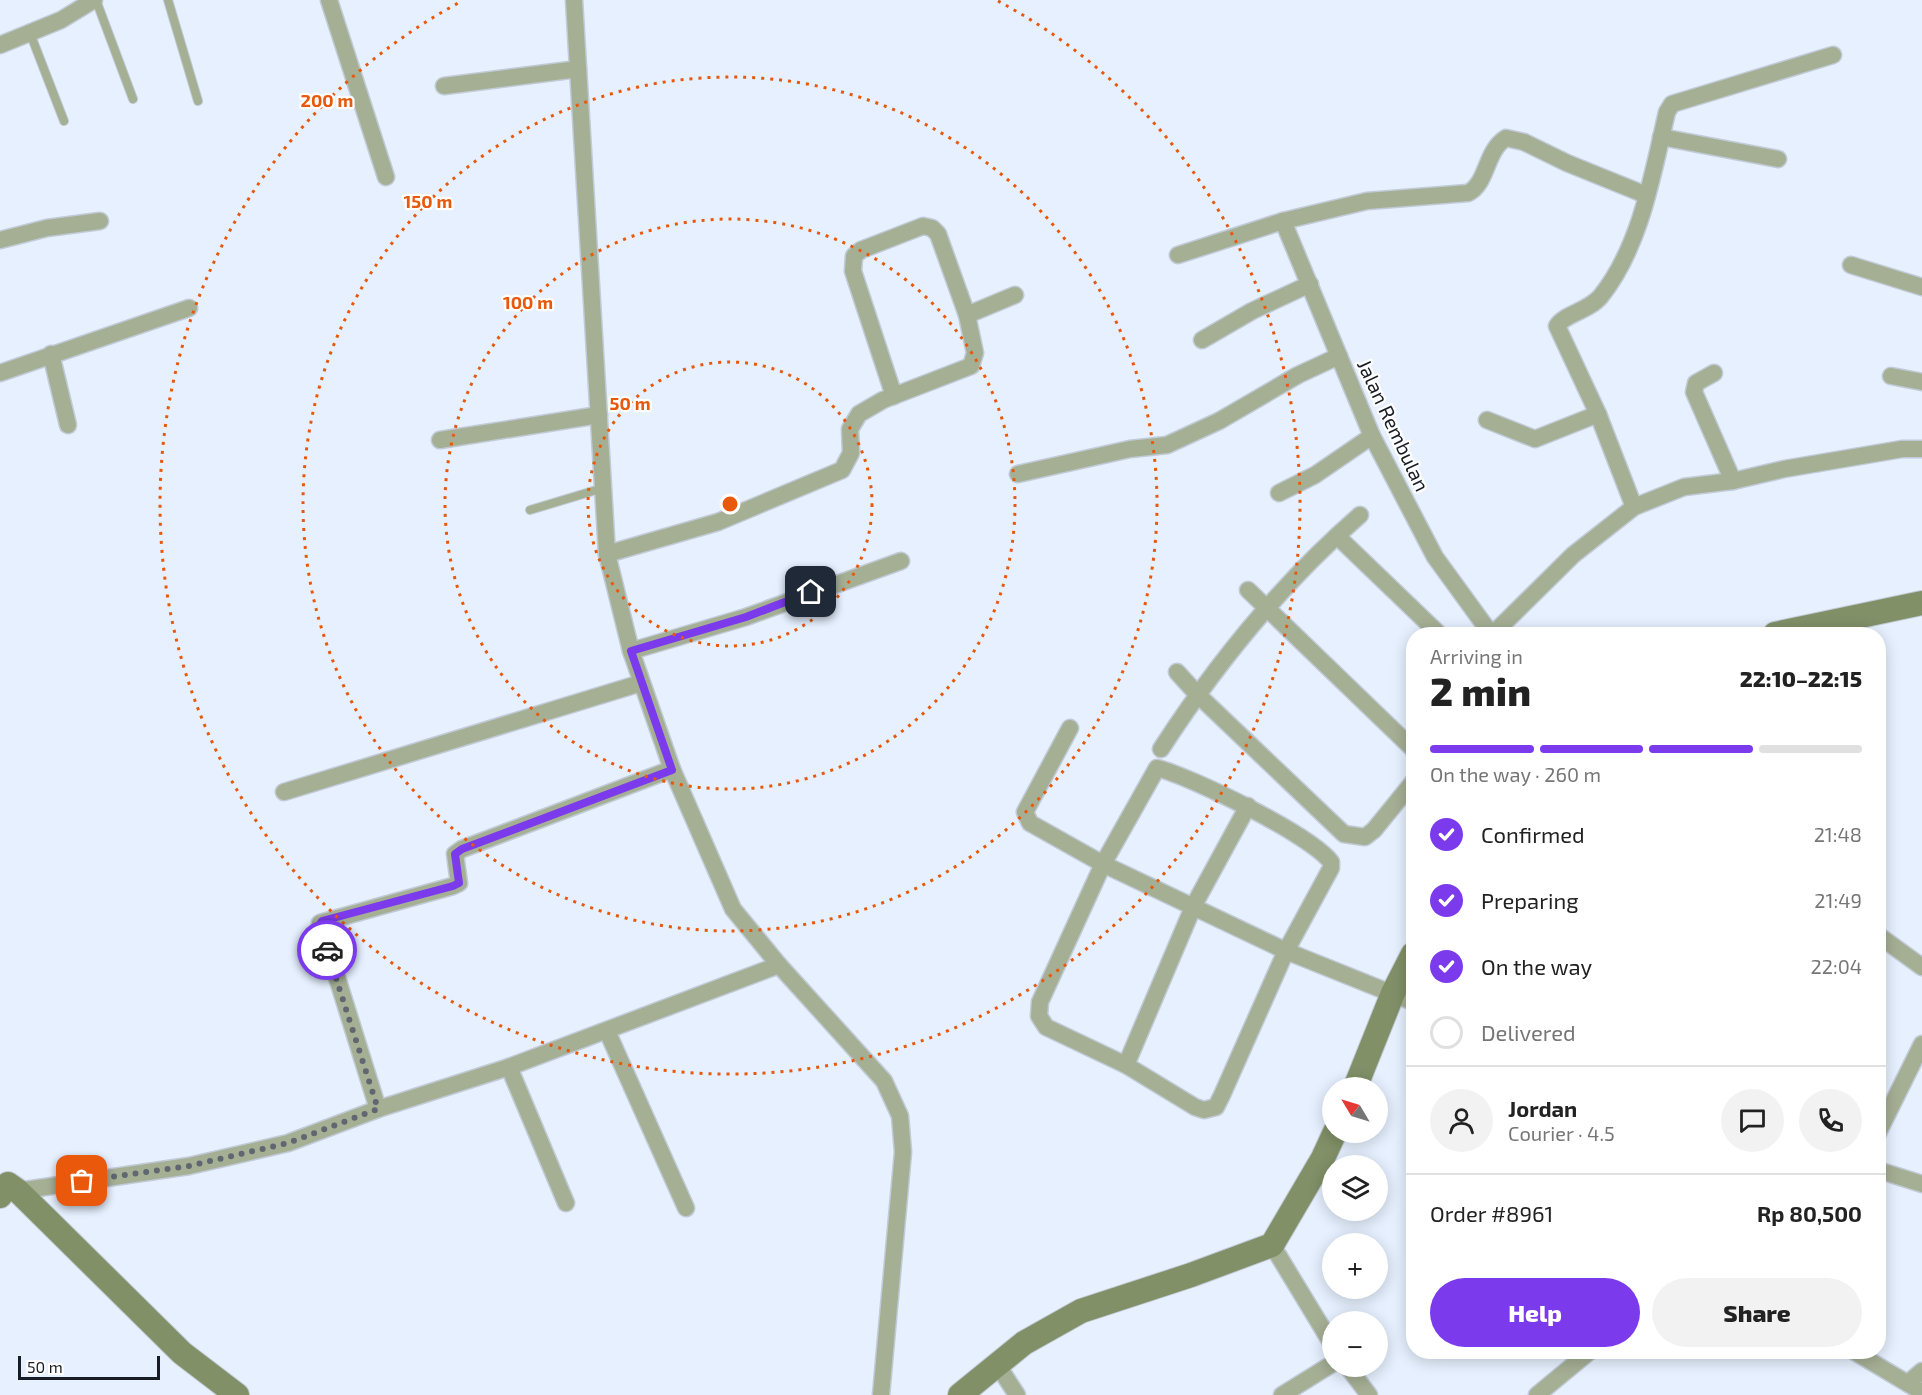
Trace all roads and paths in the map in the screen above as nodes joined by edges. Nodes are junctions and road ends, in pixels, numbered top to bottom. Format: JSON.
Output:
{"nodes":[{"id":1,"x":95,"y":0,"type":"edge"},
{"id":2,"x":168,"y":0,"type":"edge"},
{"id":3,"x":328,"y":0,"type":"edge"},
{"id":4,"x":574,"y":0,"type":"edge"},
{"id":5,"x":30,"y":33,"type":"junction"},
{"id":6,"x":0,"y":45,"type":"edge"},
{"id":7,"x":1833,"y":55,"type":"dead end"},
{"id":8,"x":578,"y":69,"type":"junction"},
{"id":9,"x":444,"y":86,"type":"dead end"},
{"id":10,"x":133,"y":99,"type":"dead end"},
{"id":11,"x":198,"y":101,"type":"dead end"},
{"id":12,"x":64,"y":121,"type":"dead end"},
{"id":13,"x":1661,"y":138,"type":"junction"},
{"id":14,"x":1778,"y":159,"type":"dead end"},
{"id":15,"x":386,"y":177,"type":"dead end"},
{"id":16,"x":1646,"y":195,"type":"junction"},
{"id":17,"x":100,"y":221,"type":"dead end"},
{"id":18,"x":1283,"y":221,"type":"junction"},
{"id":19,"x":0,"y":240,"type":"edge"},
{"id":20,"x":1178,"y":255,"type":"dead end"},
{"id":21,"x":1851,"y":265,"type":"dead end"},
{"id":22,"x":1310,"y":284,"type":"junction"},
{"id":23,"x":1922,"y":287,"type":"edge"},
{"id":24,"x":1015,"y":295,"type":"dead end"},
{"id":25,"x":189,"y":308,"type":"dead end"},
{"id":26,"x":967,"y":315,"type":"junction"},
{"id":27,"x":1202,"y":340,"type":"dead end"},
{"id":28,"x":51,"y":354,"type":"junction"},
{"id":29,"x":1339,"y":356,"type":"junction"},
{"id":30,"x":0,"y":373,"type":"edge"},
{"id":31,"x":1714,"y":373,"type":"dead end"},
{"id":32,"x":1891,"y":376,"type":"dead end"},
{"id":33,"x":1922,"y":382,"type":"edge"},
{"id":34,"x":894,"y":396,"type":"junction"},
{"id":35,"x":1598,"y":414,"type":"junction"},
{"id":36,"x":599,"y":415,"type":"junction"},
{"id":37,"x":1487,"y":420,"type":"dead end"},
{"id":38,"x":68,"y":425,"type":"dead end"},
{"id":39,"x":1372,"y":436,"type":"junction"},
{"id":40,"x":440,"y":440,"type":"dead end"},
{"id":41,"x":1922,"y":449,"type":"edge"},
{"id":42,"x":1018,"y":474,"type":"dead end"},
{"id":43,"x":1733,"y":482,"type":"junction"},
{"id":44,"x":603,"y":488,"type":"junction"},
{"id":45,"x":1279,"y":493,"type":"dead end"},
{"id":46,"x":1634,"y":507,"type":"junction"},
{"id":47,"x":530,"y":510,"type":"dead end"},
{"id":48,"x":1360,"y":515,"type":"dead end"},
{"id":49,"x":1337,"y":536,"type":"junction"},
{"id":50,"x":607,"y":554,"type":"junction"},
{"id":51,"x":901,"y":561,"type":"dead end"},
{"id":52,"x":1248,"y":590,"type":"dead end"},
{"id":53,"x":1922,"y":603,"type":"edge"},
{"id":54,"x":1268,"y":609,"type":"junction"},
{"id":55,"x":1432,"y":627,"type":"edge"},
{"id":56,"x":1487,"y":627,"type":"edge"},
{"id":57,"x":1499,"y":627,"type":"edge"},
{"id":58,"x":1808,"y":627,"type":"edge"},
{"id":59,"x":631,"y":651,"type":"junction"},
{"id":60,"x":1177,"y":672,"type":"dead end"},
{"id":61,"x":641,"y":683,"type":"junction"},
{"id":62,"x":1197,"y":694,"type":"junction"},
{"id":63,"x":1070,"y":728,"type":"dead end"},
{"id":64,"x":1406,"y":742,"type":"edge"},
{"id":65,"x":1161,"y":749,"type":"dead end"},
{"id":66,"x":672,"y":770,"type":"junction"},
{"id":67,"x":1406,"y":791,"type":"edge"},
{"id":68,"x":284,"y":792,"type":"dead end"},
{"id":69,"x":1248,"y":806,"type":"junction"},
{"id":70,"x":1103,"y":864,"type":"junction"},
{"id":71,"x":1194,"y":905,"type":"junction"},
{"id":72,"x":1886,"y":941,"type":"edge"},
{"id":73,"x":1286,"y":951,"type":"junction"},
{"id":74,"x":779,"y":965,"type":"junction"},
{"id":75,"x":1922,"y":967,"type":"edge"},
{"id":76,"x":1403,"y":998,"type":"edge"},
{"id":77,"x":607,"y":1031,"type":"junction"},
{"id":78,"x":1922,"y":1044,"type":"edge"},
{"id":79,"x":1126,"y":1065,"type":"junction"},
{"id":80,"x":509,"y":1067,"type":"junction"},
{"id":81,"x":1361,"y":1077,"type":"edge"},
{"id":82,"x":378,"y":1109,"type":"junction"},
{"id":83,"x":1886,"y":1117,"type":"edge"},
{"id":84,"x":1330,"y":1143,"type":"edge"},
{"id":85,"x":1886,"y":1173,"type":"edge"},
{"id":86,"x":1922,"y":1184,"type":"edge"},
{"id":87,"x":7,"y":1187,"type":"edge"},
{"id":88,"x":566,"y":1203,"type":"dead end"},
{"id":89,"x":686,"y":1208,"type":"dead end"},
{"id":90,"x":1272,"y":1245,"type":"junction"},
{"id":91,"x":1322,"y":1328,"type":"edge"},
{"id":92,"x":1581,"y":1359,"type":"edge"},
{"id":93,"x":1867,"y":1359,"type":"edge"},
{"id":94,"x":997,"y":1364,"type":"junction"},
{"id":95,"x":1322,"y":1370,"type":"edge"},
{"id":96,"x":1922,"y":1371,"type":"edge"},
{"id":97,"x":1355,"y":1377,"type":"edge"},
{"id":98,"x":1915,"y":1388,"type":"edge"},
{"id":99,"x":237,"y":1395,"type":"edge"},
{"id":100,"x":881,"y":1395,"type":"edge"},
{"id":101,"x":960,"y":1395,"type":"edge"},
{"id":102,"x":1017,"y":1395,"type":"edge"},
{"id":103,"x":1282,"y":1395,"type":"edge"},
{"id":104,"x":1369,"y":1395,"type":"edge"},
{"id":105,"x":1538,"y":1395,"type":"edge"}],
"edges":[{"from":1,"to":5,"type":"street"},
{"from":1,"to":10,"type":"lane"},
{"from":2,"to":11,"type":"lane"},
{"from":3,"to":15,"type":"street"},
{"from":4,"to":8,"type":"street"},
{"from":5,"to":6,"type":"street"},
{"from":5,"to":12,"type":"lane"},
{"from":7,"to":13,"type":"street"},
{"from":8,"to":9,"type":"street"},
{"from":8,"to":36,"type":"street"},
{"from":13,"to":14,"type":"street"},
{"from":13,"to":16,"type":"street"},
{"from":16,"to":18,"type":"street"},
{"from":16,"to":35,"type":"street"},
{"from":17,"to":19,"type":"street"},
{"from":18,"to":20,"type":"street"},
{"from":18,"to":22,"type":"street","name":"Jalan Rembulan"},
{"from":21,"to":23,"type":"street"},
{"from":22,"to":27,"type":"street"},
{"from":22,"to":29,"type":"street","name":"Jalan Rembulan"},
{"from":24,"to":26,"type":"street"},
{"from":25,"to":28,"type":"street"},
{"from":26,"to":34,"type":"street"},
{"from":26,"to":34,"type":"street"},
{"from":28,"to":30,"type":"street"},
{"from":28,"to":38,"type":"street"},
{"from":29,"to":39,"type":"street","name":"Jalan Rembulan"},
{"from":29,"to":42,"type":"street"},
{"from":31,"to":43,"type":"street"},
{"from":32,"to":33,"type":"street"},
{"from":34,"to":50,"type":"street"},
{"from":35,"to":37,"type":"street"},
{"from":35,"to":46,"type":"street"},
{"from":36,"to":40,"type":"street"},
{"from":36,"to":44,"type":"street"},
{"from":39,"to":45,"type":"street"},
{"from":39,"to":56,"type":"street","name":"Jalan Rembulan"},
{"from":41,"to":43,"type":"street"},
{"from":43,"to":46,"type":"street"},
{"from":44,"to":47,"type":"lane"},
{"from":44,"to":50,"type":"street"},
{"from":46,"to":57,"type":"street"},
{"from":48,"to":49,"type":"street"},
{"from":49,"to":54,"type":"street"},
{"from":49,"to":55,"type":"street"},
{"from":50,"to":59,"type":"street"},
{"from":51,"to":59,"type":"street"},
{"from":52,"to":54,"type":"street"},
{"from":53,"to":58,"type":"street"},
{"from":54,"to":62,"type":"street"},
{"from":54,"to":64,"type":"street"},
{"from":59,"to":61,"type":"street"},
{"from":60,"to":62,"type":"street"},
{"from":61,"to":66,"type":"street"},
{"from":61,"to":68,"type":"street"},
{"from":62,"to":65,"type":"street"},
{"from":62,"to":67,"type":"street"},
{"from":63,"to":70,"type":"street"},
{"from":66,"to":74,"type":"street"},
{"from":66,"to":82,"type":"street"},
{"from":69,"to":70,"type":"street"},
{"from":69,"to":71,"type":"street"},
{"from":69,"to":73,"type":"street"},
{"from":70,"to":71,"type":"street"},
{"from":70,"to":79,"type":"street"},
{"from":71,"to":73,"type":"street"},
{"from":71,"to":79,"type":"street"},
{"from":72,"to":75,"type":"street"},
{"from":73,"to":76,"type":"street"},
{"from":73,"to":79,"type":"street"},
{"from":74,"to":77,"type":"street"},
{"from":74,"to":100,"type":"street"},
{"from":76,"to":81,"type":"street"},
{"from":77,"to":80,"type":"street"},
{"from":77,"to":89,"type":"street"},
{"from":78,"to":83,"type":"street"},
{"from":80,"to":82,"type":"street"},
{"from":80,"to":88,"type":"street"},
{"from":82,"to":87,"type":"street"},
{"from":84,"to":90,"type":"street"},
{"from":85,"to":86,"type":"street"},
{"from":87,"to":99,"type":"street"},
{"from":90,"to":91,"type":"street"},
{"from":90,"to":94,"type":"street"},
{"from":92,"to":105,"type":"street"},
{"from":93,"to":98,"type":"street"},
{"from":94,"to":101,"type":"street"},
{"from":94,"to":102,"type":"street"},
{"from":95,"to":103,"type":"street"},
{"from":96,"to":98,"type":"street"},
{"from":97,"to":104,"type":"street"}]}
